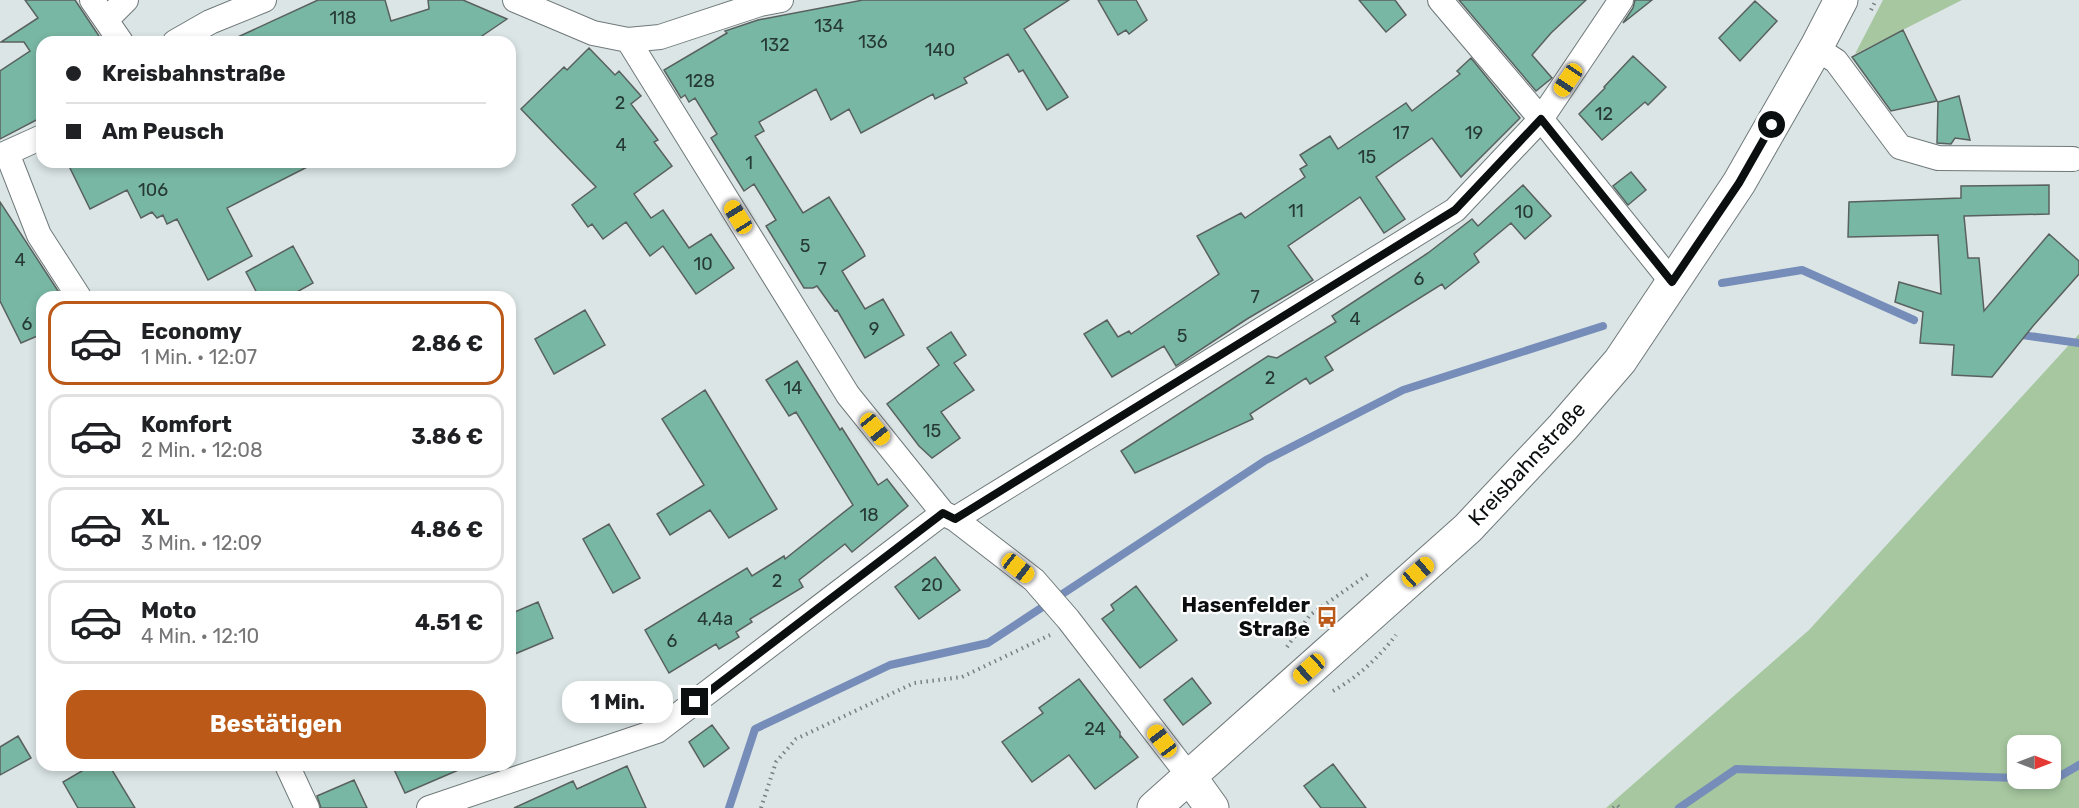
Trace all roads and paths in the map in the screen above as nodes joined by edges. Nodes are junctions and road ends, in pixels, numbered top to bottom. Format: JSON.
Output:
{"nodes":[{"id":1,"x":92,"y":0,"type":"edge"},
{"id":2,"x":126,"y":0,"type":"edge"},
{"id":3,"x":264,"y":0,"type":"edge"},
{"id":4,"x":515,"y":0,"type":"edge"},
{"id":5,"x":782,"y":0,"type":"edge"},
{"id":6,"x":1440,"y":0,"type":"edge"},
{"id":7,"x":1621,"y":0,"type":"edge"},
{"id":8,"x":1841,"y":0,"type":"edge"},
{"id":9,"x":106,"y":20,"type":"junction"},
{"id":10,"x":117,"y":36,"type":"edge"},
{"id":11,"x":186,"y":36,"type":"edge"},
{"id":12,"x":628,"y":40,"type":"junction"},
{"id":13,"x":1816,"y":48,"type":"junction"},
{"id":14,"x":1541,"y":119,"type":"junction"},
{"id":15,"x":36,"y":140,"type":"edge"},
{"id":16,"x":4,"y":154,"type":"edge"},
{"id":17,"x":2073,"y":159,"type":"dead end"},
{"id":18,"x":1672,"y":282,"type":"junction"},
{"id":19,"x":75,"y":291,"type":"edge"},
{"id":20,"x":949,"y":516,"type":"junction"},
{"id":21,"x":1068,"y":619,"type":"junction"},
{"id":22,"x":291,"y":771,"type":"edge"},
{"id":23,"x":1189,"y":777,"type":"junction"},
{"id":24,"x":307,"y":808,"type":"edge"},
{"id":25,"x":429,"y":808,"type":"edge"},
{"id":26,"x":761,"y":808,"type":"edge"},
{"id":27,"x":1155,"y":808,"type":"edge"},
{"id":28,"x":1212,"y":808,"type":"edge"},
{"id":29,"x":1613,"y":808,"type":"edge"},
{"id":30,"x":1620,"y":808,"type":"edge"}],
"edges":[{"from":1,"to":9,"type":"street"},
{"from":2,"to":9,"type":"street"},
{"from":3,"to":11,"type":"street"},
{"from":4,"to":12,"type":"street"},
{"from":5,"to":12,"type":"street"},
{"from":6,"to":14,"type":"street"},
{"from":7,"to":14,"type":"street"},
{"from":8,"to":13,"type":"street","name":"Kreisbahnstraße"},
{"from":9,"to":10,"type":"street"},
{"from":12,"to":20,"type":"street"},
{"from":13,"to":17,"type":"street"},
{"from":13,"to":18,"type":"street","name":"Kreisbahnstraße"},
{"from":14,"to":18,"type":"street"},
{"from":14,"to":20,"type":"street"},
{"from":15,"to":16,"type":"street"},
{"from":16,"to":19,"type":"street"},
{"from":18,"to":23,"type":"street","name":"Kreisbahnstraße"},
{"from":20,"to":21,"type":"street"},
{"from":20,"to":25,"type":"street"},
{"from":21,"to":23,"type":"street"},
{"from":21,"to":26,"type":"path"},
{"from":22,"to":24,"type":"street"},
{"from":23,"to":27,"type":"street","name":"Kreisbahnstraße"},
{"from":23,"to":28,"type":"street"},
{"from":29,"to":30,"type":"path"}]}
